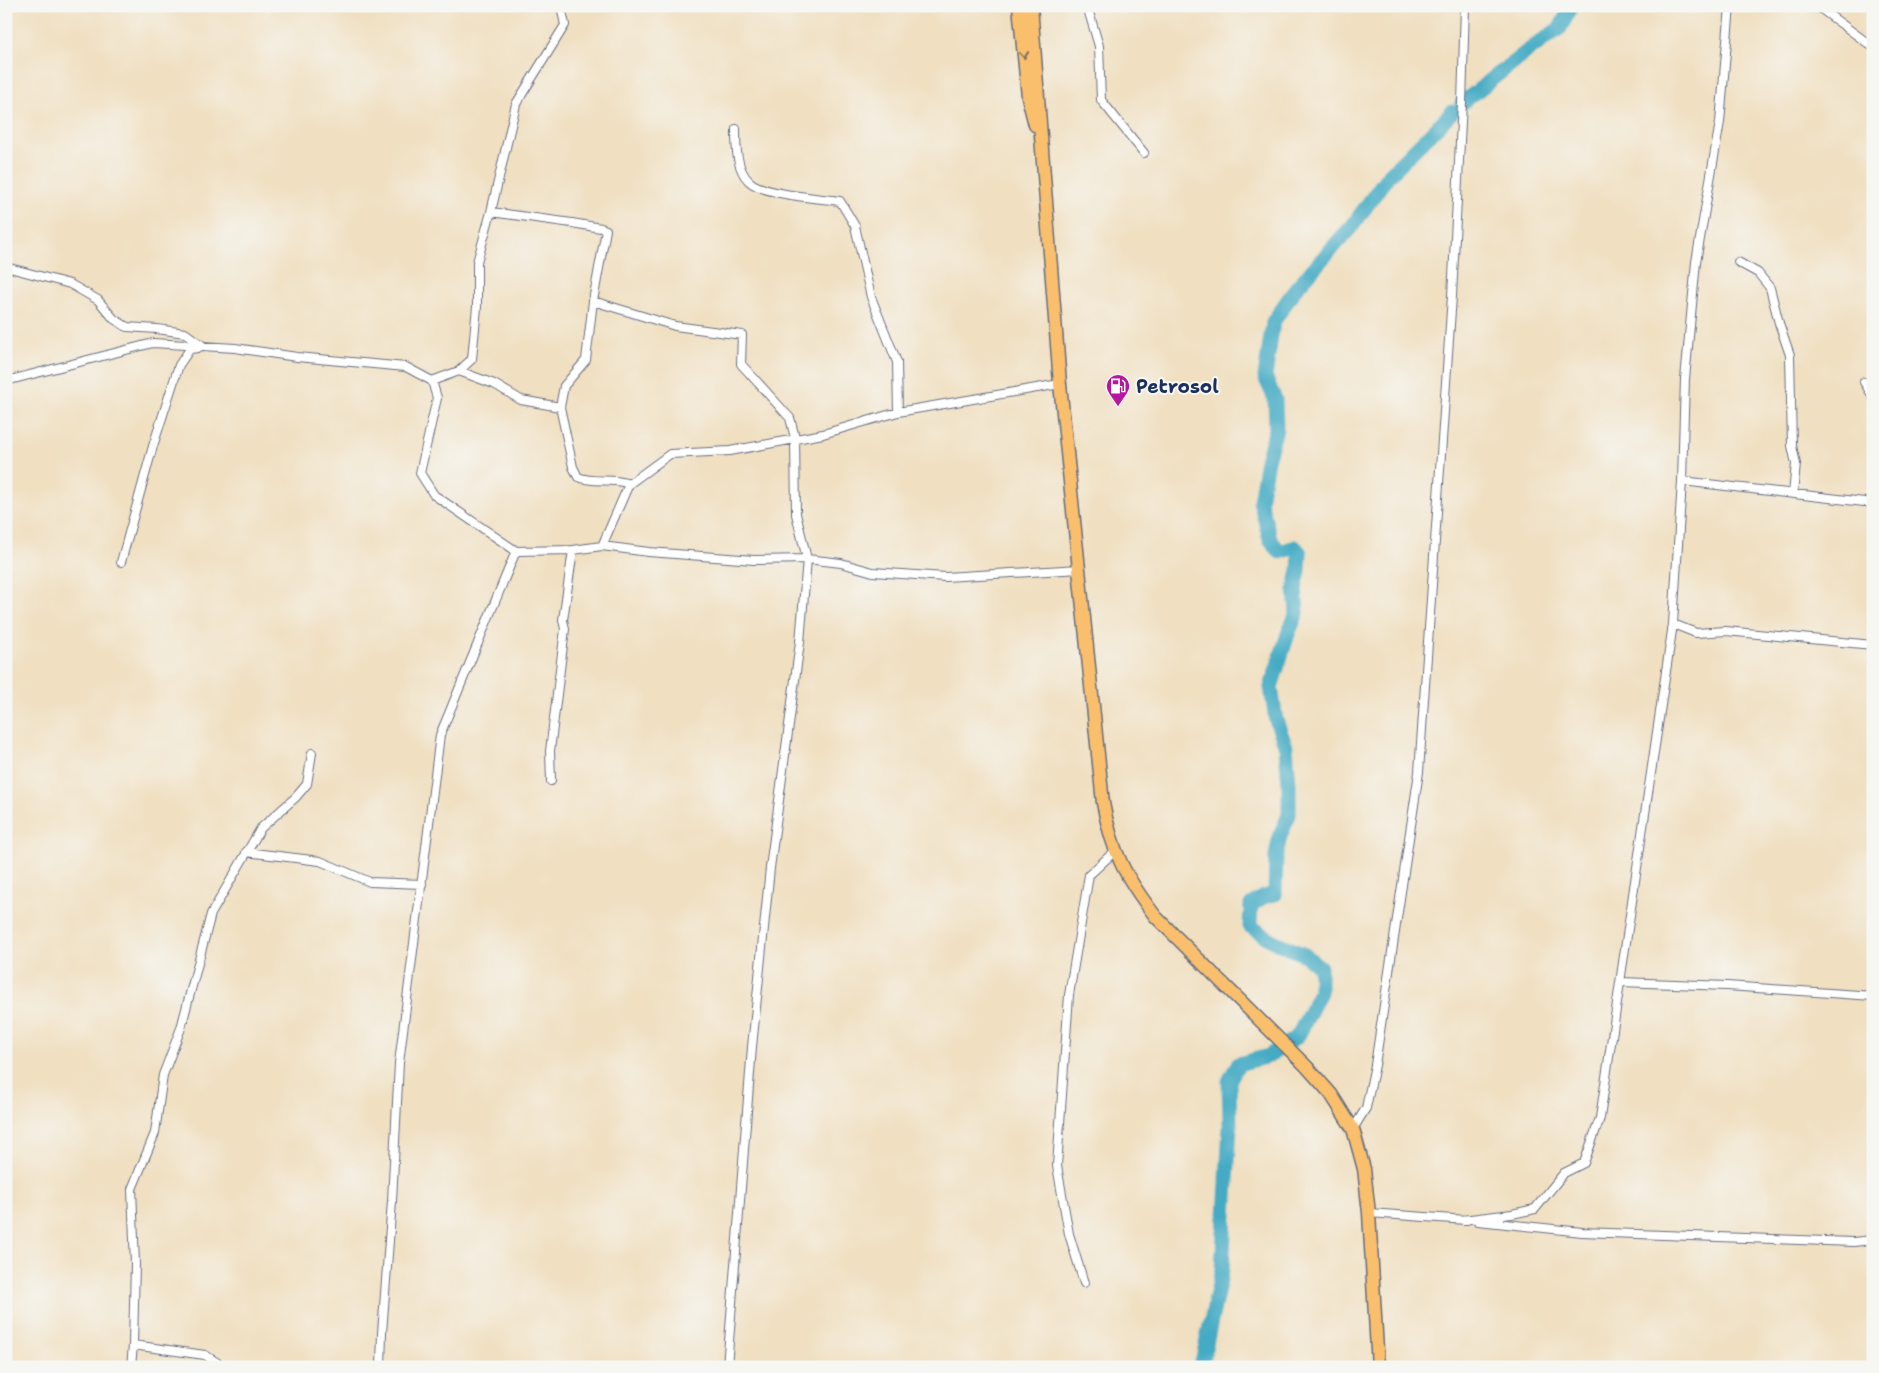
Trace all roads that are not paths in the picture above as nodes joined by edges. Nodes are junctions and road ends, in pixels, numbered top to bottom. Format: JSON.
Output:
{"nodes":[{"id":1,"x":9,"y":6,"type":"edge"},
{"id":2,"x":561,"y":6,"type":"edge"},
{"id":3,"x":1019,"y":6,"type":"edge"},
{"id":4,"x":1032,"y":6,"type":"edge"},
{"id":5,"x":1087,"y":6,"type":"edge"},
{"id":6,"x":1465,"y":6,"type":"edge"},
{"id":7,"x":1730,"y":6,"type":"edge"},
{"id":8,"x":1817,"y":6,"type":"edge"},
{"id":9,"x":6,"y":15,"type":"edge"},
{"id":10,"x":1873,"y":47,"type":"edge"},
{"id":11,"x":736,"y":129,"type":"dead end"},
{"id":12,"x":1041,"y":146,"type":"junction"},
{"id":13,"x":1144,"y":153,"type":"dead end"},
{"id":14,"x":490,"y":212,"type":"junction"},
{"id":15,"x":1738,"y":262,"type":"dead end"},
{"id":16,"x":6,"y":267,"type":"edge"},
{"id":17,"x":593,"y":301,"type":"junction"},
{"id":18,"x":205,"y":346,"type":"junction"},
{"id":19,"x":460,"y":371,"type":"junction"},
{"id":20,"x":6,"y":381,"type":"edge"},
{"id":21,"x":432,"y":382,"type":"junction"},
{"id":22,"x":1864,"y":382,"type":"dead end"},
{"id":23,"x":1060,"y":384,"type":"junction"},
{"id":24,"x":1873,"y":397,"type":"edge"},
{"id":25,"x":560,"y":407,"type":"junction"},
{"id":26,"x":898,"y":412,"type":"junction"},
{"id":27,"x":795,"y":438,"type":"junction"},
{"id":28,"x":1682,"y":481,"type":"junction"},
{"id":29,"x":629,"y":484,"type":"junction"},
{"id":30,"x":1793,"y":494,"type":"junction"},
{"id":31,"x":1871,"y":501,"type":"edge"},
{"id":32,"x":602,"y":546,"type":"junction"},
{"id":33,"x":573,"y":550,"type":"junction"},
{"id":34,"x":516,"y":551,"type":"junction"},
{"id":35,"x":807,"y":559,"type":"junction"},
{"id":36,"x":121,"y":562,"type":"dead end"},
{"id":37,"x":1080,"y":569,"type":"junction"},
{"id":38,"x":1673,"y":624,"type":"junction"},
{"id":39,"x":1873,"y":645,"type":"edge"},
{"id":40,"x":312,"y":753,"type":"dead end"},
{"id":41,"x":550,"y":781,"type":"dead end"},
{"id":42,"x":1116,"y":851,"type":"junction"},
{"id":43,"x":246,"y":852,"type":"junction"},
{"id":44,"x":422,"y":884,"type":"junction"},
{"id":45,"x":1621,"y":982,"type":"junction"},
{"id":46,"x":1873,"y":996,"type":"edge"},
{"id":47,"x":1353,"y":1129,"type":"junction"},
{"id":48,"x":1370,"y":1213,"type":"junction"},
{"id":49,"x":1462,"y":1220,"type":"junction"},
{"id":50,"x":1873,"y":1240,"type":"edge"},
{"id":51,"x":1084,"y":1282,"type":"dead end"},
{"id":52,"x":133,"y":1345,"type":"junction"},
{"id":53,"x":131,"y":1367,"type":"edge"},
{"id":54,"x":224,"y":1367,"type":"edge"},
{"id":55,"x":381,"y":1367,"type":"edge"},
{"id":56,"x":727,"y":1367,"type":"edge"},
{"id":57,"x":1378,"y":1367,"type":"edge"}],
"edges":[{"from":1,"to":9,"type":"street"},
{"from":2,"to":14,"type":"street"},
{"from":3,"to":12,"type":"highway","one_way":true},
{"from":4,"to":12,"type":"highway"},
{"from":5,"to":13,"type":"street"},
{"from":6,"to":47,"type":"street"},
{"from":7,"to":28,"type":"street"},
{"from":8,"to":10,"type":"street"},
{"from":11,"to":26,"type":"street"},
{"from":12,"to":23,"type":"highway"},
{"from":14,"to":17,"type":"street"},
{"from":14,"to":19,"type":"street"},
{"from":15,"to":30,"type":"street"},
{"from":16,"to":18,"type":"street"},
{"from":17,"to":25,"type":"street"},
{"from":17,"to":27,"type":"street"},
{"from":18,"to":20,"type":"street"},
{"from":18,"to":21,"type":"street"},
{"from":18,"to":36,"type":"street"},
{"from":19,"to":21,"type":"street"},
{"from":19,"to":25,"type":"street"},
{"from":21,"to":34,"type":"street"},
{"from":22,"to":24,"type":"street"},
{"from":23,"to":26,"type":"street"},
{"from":23,"to":37,"type":"highway"},
{"from":25,"to":29,"type":"street"},
{"from":26,"to":27,"type":"street"},
{"from":27,"to":29,"type":"street"},
{"from":27,"to":35,"type":"street"},
{"from":28,"to":30,"type":"street"},
{"from":28,"to":38,"type":"street"},
{"from":29,"to":32,"type":"street"},
{"from":30,"to":31,"type":"street"},
{"from":32,"to":33,"type":"street"},
{"from":32,"to":35,"type":"street"},
{"from":33,"to":34,"type":"street"},
{"from":33,"to":41,"type":"street"},
{"from":34,"to":44,"type":"street"},
{"from":35,"to":37,"type":"street"},
{"from":35,"to":56,"type":"street"},
{"from":37,"to":42,"type":"highway"},
{"from":38,"to":39,"type":"street"},
{"from":38,"to":45,"type":"street"},
{"from":40,"to":43,"type":"street"},
{"from":42,"to":47,"type":"highway"},
{"from":42,"to":51,"type":"street"},
{"from":43,"to":44,"type":"street"},
{"from":43,"to":52,"type":"street"},
{"from":44,"to":55,"type":"street"},
{"from":45,"to":46,"type":"street"},
{"from":45,"to":49,"type":"street"},
{"from":47,"to":48,"type":"highway"},
{"from":48,"to":49,"type":"street"},
{"from":48,"to":57,"type":"highway"},
{"from":49,"to":50,"type":"street"},
{"from":52,"to":53,"type":"street"},
{"from":52,"to":54,"type":"street"}]}
